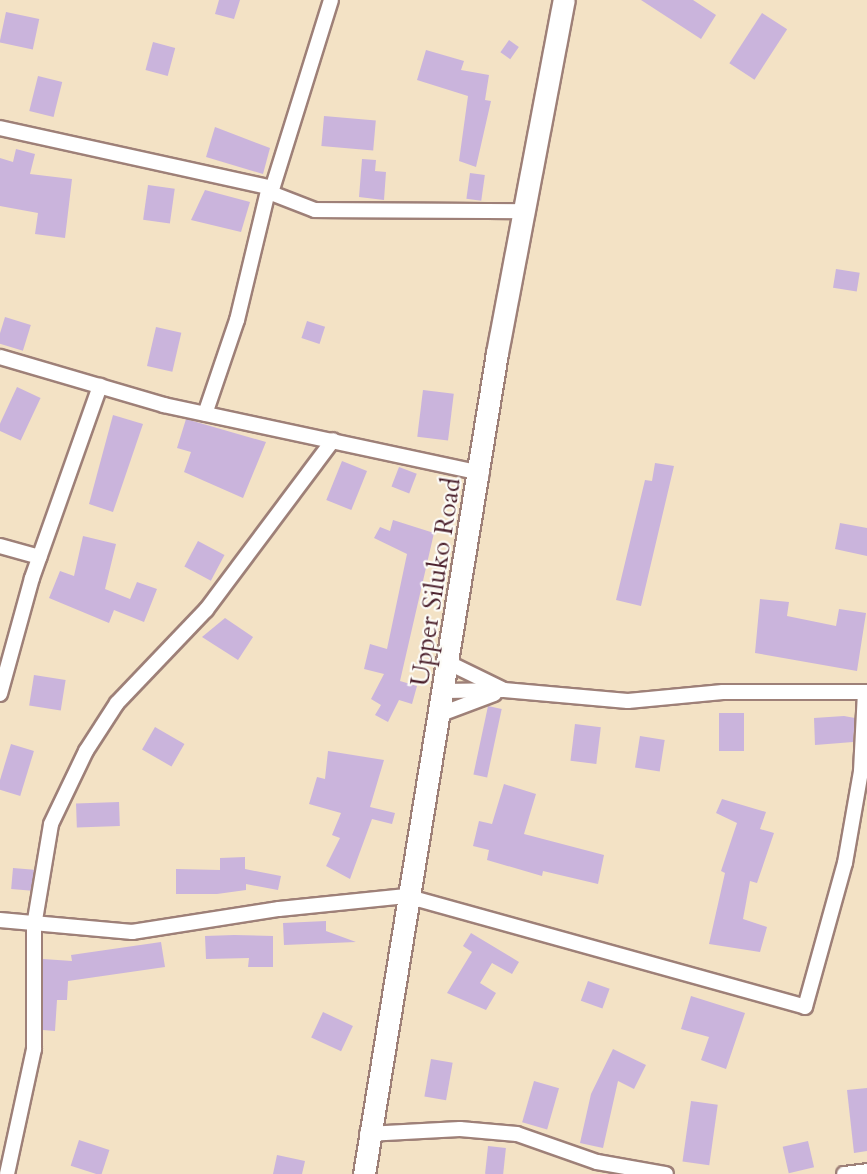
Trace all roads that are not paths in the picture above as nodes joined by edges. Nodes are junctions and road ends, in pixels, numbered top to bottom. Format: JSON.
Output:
{"nodes":[{"id":1,"x":331,"y":0,"type":"edge"},
{"id":2,"x":564,"y":0,"type":"edge"},
{"id":3,"x":0,"y":128,"type":"edge"},
{"id":4,"x":272,"y":193,"type":"junction"},
{"id":5,"x":524,"y":211,"type":"junction"},
{"id":6,"x":0,"y":357,"type":"edge"},
{"id":7,"x":100,"y":386,"type":"junction"},
{"id":8,"x":205,"y":414,"type":"junction"},
{"id":9,"x":333,"y":440,"type":"junction"},
{"id":10,"x":482,"y":473,"type":"junction"},
{"id":11,"x":0,"y":546,"type":"edge"},
{"id":12,"x":40,"y":557,"type":"junction"},
{"id":13,"x":451,"y":664,"type":"junction"},
{"id":14,"x":504,"y":690,"type":"junction"},
{"id":15,"x":445,"y":691,"type":"junction"},
{"id":16,"x":866,"y":692,"type":"edge"},
{"id":17,"x":0,"y":694,"type":"edge"},
{"id":18,"x":441,"y":714,"type":"junction"},
{"id":19,"x":406,"y":896,"type":"junction"},
{"id":20,"x":0,"y":920,"type":"edge"},
{"id":21,"x":34,"y":926,"type":"junction"},
{"id":22,"x":367,"y":1134,"type":"junction"},
{"id":23,"x":867,"y":1171,"type":"edge"},
{"id":24,"x":8,"y":1174,"type":"edge"},
{"id":25,"x":364,"y":1174,"type":"edge"},
{"id":26,"x":666,"y":1174,"type":"edge"},
{"id":27,"x":844,"y":1174,"type":"edge"}],
"edges":[{"from":1,"to":4,"type":"street"},
{"from":2,"to":5,"type":"main road","name":"Upper Siluko Road"},
{"from":3,"to":4,"type":"street"},
{"from":4,"to":5,"type":"street"},
{"from":4,"to":8,"type":"street"},
{"from":5,"to":10,"type":"main road","name":"Upper Siluko Road"},
{"from":6,"to":7,"type":"street"},
{"from":7,"to":8,"type":"street"},
{"from":7,"to":12,"type":"street"},
{"from":8,"to":9,"type":"street"},
{"from":9,"to":10,"type":"street"},
{"from":9,"to":21,"type":"street"},
{"from":10,"to":13,"type":"main road","name":"Upper Siluko Road"},
{"from":11,"to":12,"type":"street"},
{"from":12,"to":17,"type":"street"},
{"from":13,"to":14,"type":"street"},
{"from":13,"to":15,"type":"main road","name":"Upper Siluko Road"},
{"from":14,"to":15,"type":"street"},
{"from":14,"to":16,"type":"street"},
{"from":14,"to":18,"type":"street"},
{"from":15,"to":18,"type":"main road","name":"Upper Siluko Road"},
{"from":16,"to":19,"type":"street"},
{"from":18,"to":19,"type":"main road","name":"Upper Siluko Road"},
{"from":19,"to":21,"type":"street"},
{"from":19,"to":22,"type":"main road","name":"Upper Siluko Road"},
{"from":20,"to":21,"type":"street"},
{"from":21,"to":24,"type":"street"},
{"from":22,"to":25,"type":"main road","name":"Upper Siluko Road"},
{"from":22,"to":26,"type":"street"},
{"from":23,"to":27,"type":"street"}]}
